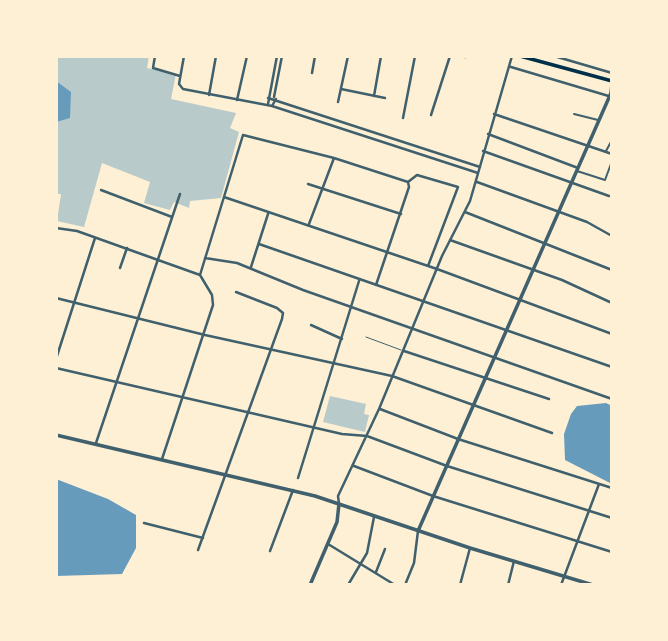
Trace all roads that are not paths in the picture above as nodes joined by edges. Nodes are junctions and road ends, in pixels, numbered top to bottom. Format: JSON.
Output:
{"nodes":[{"id":1,"x":155,"y":56,"type":"edge"},
{"id":2,"x":184,"y":56,"type":"edge"},
{"id":3,"x":216,"y":56,"type":"edge"},
{"id":4,"x":247,"y":56,"type":"edge"},
{"id":5,"x":277,"y":56,"type":"edge"},
{"id":6,"x":282,"y":56,"type":"edge"},
{"id":7,"x":315,"y":56,"type":"edge"},
{"id":8,"x":348,"y":56,"type":"edge"},
{"id":9,"x":381,"y":56,"type":"edge"},
{"id":10,"x":415,"y":56,"type":"edge"},
{"id":11,"x":452,"y":56,"type":"edge"},
{"id":12,"x":512,"y":56,"type":"edge"},
{"id":13,"x":520,"y":56,"type":"edge"},
{"id":14,"x":554,"y":56,"type":"edge"},
{"id":15,"x":466,"y":57,"type":"edge"},
{"id":16,"x":567,"y":58,"type":"edge"},
{"id":17,"x":510,"y":67,"type":"junction"},
{"id":18,"x":312,"y":73,"type":"dead end"},
{"id":19,"x":612,"y":73,"type":"edge"},
{"id":20,"x":180,"y":76,"type":"junction"},
{"id":21,"x":612,"y":83,"type":"edge"},
{"id":22,"x":341,"y":89,"type":"junction"},
{"id":23,"x":209,"y":95,"type":"junction"},
{"id":24,"x":611,"y":95,"type":"edge"},
{"id":25,"x":374,"y":96,"type":"junction"},
{"id":26,"x":268,"y":97,"type":"junction"},
{"id":27,"x":275,"y":98,"type":"junction"},
{"id":28,"x":385,"y":98,"type":"dead end"},
{"id":29,"x":237,"y":100,"type":"junction"},
{"id":30,"x":338,"y":102,"type":"dead end"},
{"id":31,"x":270,"y":105,"type":"junction"},
{"id":32,"x":494,"y":114,"type":"junction"},
{"id":33,"x":574,"y":114,"type":"dead end"},
{"id":34,"x":431,"y":115,"type":"dead end"},
{"id":35,"x":403,"y":118,"type":"dead end"},
{"id":36,"x":599,"y":120,"type":"junction"},
{"id":37,"x":349,"y":124,"type":"junction"},
{"id":38,"x":348,"y":130,"type":"junction"},
{"id":39,"x":488,"y":134,"type":"junction"},
{"id":40,"x":612,"y":140,"type":"edge"},
{"id":41,"x":416,"y":146,"type":"junction"},
{"id":42,"x":588,"y":147,"type":"junction"},
{"id":43,"x":483,"y":151,"type":"junction"},
{"id":44,"x":415,"y":152,"type":"junction"},
{"id":45,"x":605,"y":152,"type":"junction"},
{"id":46,"x":612,"y":154,"type":"edge"},
{"id":47,"x":334,"y":158,"type":"junction"},
{"id":48,"x":612,"y":160,"type":"edge"},
{"id":49,"x":480,"y":167,"type":"junction"},
{"id":50,"x":578,"y":169,"type":"junction"},
{"id":51,"x":479,"y":173,"type":"junction"},
{"id":52,"x":408,"y":182,"type":"junction"},
{"id":53,"x":477,"y":183,"type":"junction"},
{"id":54,"x":308,"y":184,"type":"dead end"},
{"id":55,"x":571,"y":184,"type":"junction"},
{"id":56,"x":322,"y":189,"type":"junction"},
{"id":57,"x":102,"y":190,"type":"dead end"},
{"id":58,"x":180,"y":194,"type":"dead end"},
{"id":59,"x":609,"y":196,"type":"dead end"},
{"id":60,"x":224,"y":197,"type":"junction"},
{"id":61,"x":465,"y":212,"type":"junction"},
{"id":62,"x":558,"y":212,"type":"junction"},
{"id":63,"x":268,"y":214,"type":"junction"},
{"id":64,"x":401,"y":214,"type":"junction"},
{"id":65,"x":172,"y":217,"type":"junction"},
{"id":66,"x":309,"y":225,"type":"junction"},
{"id":67,"x":56,"y":228,"type":"edge"},
{"id":68,"x":612,"y":236,"type":"edge"},
{"id":69,"x":95,"y":237,"type":"junction"},
{"id":70,"x":450,"y":240,"type":"junction"},
{"id":71,"x":545,"y":243,"type":"junction"},
{"id":72,"x":259,"y":244,"type":"junction"},
{"id":73,"x":127,"y":248,"type":"junction"},
{"id":74,"x":386,"y":252,"type":"junction"},
{"id":75,"x":205,"y":258,"type":"junction"},
{"id":76,"x":159,"y":259,"type":"junction"},
{"id":77,"x":428,"y":267,"type":"junction"},
{"id":78,"x":120,"y":268,"type":"dead end"},
{"id":79,"x":250,"y":268,"type":"junction"},
{"id":80,"x":437,"y":269,"type":"junction"},
{"id":81,"x":533,"y":270,"type":"junction"},
{"id":82,"x":612,"y":270,"type":"edge"},
{"id":83,"x":200,"y":275,"type":"junction"},
{"id":84,"x":359,"y":281,"type":"junction"},
{"id":85,"x":376,"y":286,"type":"junction"},
{"id":86,"x":236,"y":292,"type":"dead end"},
{"id":87,"x":56,"y":298,"type":"edge"},
{"id":88,"x":424,"y":299,"type":"junction"},
{"id":89,"x":519,"y":301,"type":"junction"},
{"id":90,"x":75,"y":302,"type":"junction"},
{"id":91,"x":612,"y":303,"type":"edge"},
{"id":92,"x":351,"y":306,"type":"junction"},
{"id":93,"x":140,"y":317,"type":"junction"},
{"id":94,"x":311,"y":325,"type":"dead end"},
{"id":95,"x":413,"y":328,"type":"junction"},
{"id":96,"x":507,"y":329,"type":"junction"},
{"id":97,"x":612,"y":334,"type":"edge"},
{"id":98,"x":205,"y":335,"type":"junction"},
{"id":99,"x":366,"y":337,"type":"dead end"},
{"id":100,"x":342,"y":338,"type":"junction"},
{"id":101,"x":272,"y":350,"type":"junction"},
{"id":102,"x":404,"y":351,"type":"junction"},
{"id":103,"x":56,"y":359,"type":"edge"},
{"id":104,"x":494,"y":359,"type":"junction"},
{"id":105,"x":336,"y":363,"type":"junction"},
{"id":106,"x":612,"y":367,"type":"edge"},
{"id":107,"x":56,"y":368,"type":"edge"},
{"id":108,"x":393,"y":376,"type":"junction"},
{"id":109,"x":485,"y":379,"type":"junction"},
{"id":110,"x":119,"y":381,"type":"junction"},
{"id":111,"x":183,"y":397,"type":"junction"},
{"id":112,"x":549,"y":399,"type":"dead end"},
{"id":113,"x":612,"y":399,"type":"edge"},
{"id":114,"x":473,"y":407,"type":"junction"},
{"id":115,"x":379,"y":409,"type":"junction"},
{"id":116,"x":250,"y":411,"type":"junction"},
{"id":117,"x":316,"y":428,"type":"junction"},
{"id":118,"x":552,"y":433,"type":"dead end"},
{"id":119,"x":56,"y":435,"type":"edge"},
{"id":120,"x":366,"y":436,"type":"junction"},
{"id":121,"x":458,"y":439,"type":"junction"},
{"id":122,"x":95,"y":444,"type":"junction"},
{"id":123,"x":161,"y":460,"type":"junction"},
{"id":124,"x":354,"y":466,"type":"junction"},
{"id":125,"x":447,"y":466,"type":"junction"},
{"id":126,"x":226,"y":474,"type":"junction"},
{"id":127,"x":298,"y":478,"type":"dead end"},
{"id":128,"x":598,"y":484,"type":"junction"},
{"id":129,"x":612,"y":488,"type":"edge"},
{"id":130,"x":293,"y":490,"type":"junction"},
{"id":131,"x":433,"y":496,"type":"junction"},
{"id":132,"x":339,"y":504,"type":"junction"},
{"id":133,"x":589,"y":511,"type":"junction"},
{"id":134,"x":374,"y":517,"type":"junction"},
{"id":135,"x":612,"y":518,"type":"edge"},
{"id":136,"x":144,"y":523,"type":"dead end"},
{"id":137,"x":418,"y":531,"type":"junction"},
{"id":138,"x":203,"y":538,"type":"junction"},
{"id":139,"x":577,"y":541,"type":"junction"},
{"id":140,"x":328,"y":544,"type":"junction"},
{"id":141,"x":470,"y":548,"type":"junction"},
{"id":142,"x":198,"y":550,"type":"dead end"},
{"id":143,"x":385,"y":550,"type":"dead end"},
{"id":144,"x":270,"y":551,"type":"dead end"},
{"id":145,"x":612,"y":552,"type":"edge"},
{"id":146,"x":514,"y":561,"type":"junction"},
{"id":147,"x":361,"y":564,"type":"junction"},
{"id":148,"x":376,"y":573,"type":"junction"},
{"id":149,"x":564,"y":576,"type":"junction"},
{"id":150,"x":310,"y":585,"type":"edge"},
{"id":151,"x":348,"y":585,"type":"edge"},
{"id":152,"x":395,"y":585,"type":"edge"},
{"id":153,"x":405,"y":585,"type":"edge"},
{"id":154,"x":460,"y":585,"type":"edge"},
{"id":155,"x":508,"y":585,"type":"edge"},
{"id":156,"x":561,"y":585,"type":"edge"},
{"id":157,"x":593,"y":585,"type":"edge"}],
"edges":[{"from":1,"to":20,"type":"street"},
{"from":2,"to":20,"type":"street"},
{"from":3,"to":23,"type":"street"},
{"from":4,"to":29,"type":"street"},
{"from":5,"to":26,"type":"street"},
{"from":6,"to":27,"type":"street"},
{"from":7,"to":18,"type":"street"},
{"from":8,"to":22,"type":"street"},
{"from":9,"to":25,"type":"street"},
{"from":10,"to":35,"type":"street"},
{"from":11,"to":15,"type":"street"},
{"from":11,"to":34,"type":"street"},
{"from":12,"to":17,"type":"street"},
{"from":13,"to":21,"type":"main road"},
{"from":14,"to":16,"type":"street"},
{"from":16,"to":19,"type":"street"},
{"from":17,"to":24,"type":"street"},
{"from":17,"to":32,"type":"street"},
{"from":20,"to":23,"type":"street"},
{"from":21,"to":24,"type":"street"},
{"from":22,"to":25,"type":"street"},
{"from":22,"to":30,"type":"street"},
{"from":23,"to":29,"type":"street"},
{"from":24,"to":36,"type":"street"},
{"from":25,"to":28,"type":"street"},
{"from":26,"to":27,"type":"street"},
{"from":26,"to":31,"type":"street"},
{"from":27,"to":31,"type":"street"},
{"from":27,"to":37,"type":"street"},
{"from":29,"to":31,"type":"street"},
{"from":31,"to":38,"type":"street"},
{"from":32,"to":39,"type":"street"},
{"from":32,"to":42,"type":"street"},
{"from":33,"to":36,"type":"street"},
{"from":36,"to":42,"type":"street"},
{"from":37,"to":38,"type":"street"},
{"from":37,"to":41,"type":"street"},
{"from":38,"to":44,"type":"street"},
{"from":39,"to":43,"type":"street"},
{"from":39,"to":50,"type":"street"},
{"from":40,"to":45,"type":"street"},
{"from":41,"to":44,"type":"street"},
{"from":41,"to":49,"type":"street"},
{"from":42,"to":45,"type":"street"},
{"from":42,"to":50,"type":"street"},
{"from":43,"to":49,"type":"street"},
{"from":43,"to":55,"type":"street"},
{"from":44,"to":51,"type":"street"},
{"from":45,"to":46,"type":"street"},
{"from":47,"to":52,"type":"street"},
{"from":47,"to":56,"type":"street"},
{"from":47,"to":60,"type":"street"},
{"from":48,"to":50,"type":"street"},
{"from":49,"to":51,"type":"street"},
{"from":50,"to":55,"type":"street"},
{"from":51,"to":53,"type":"street"},
{"from":52,"to":64,"type":"street"},
{"from":52,"to":77,"type":"street"},
{"from":53,"to":61,"type":"street"},
{"from":53,"to":62,"type":"street"},
{"from":54,"to":56,"type":"street"},
{"from":55,"to":59,"type":"street"},
{"from":55,"to":62,"type":"street"},
{"from":56,"to":64,"type":"street"},
{"from":56,"to":66,"type":"street"},
{"from":57,"to":65,"type":"street"},
{"from":58,"to":65,"type":"street"},
{"from":60,"to":63,"type":"street"},
{"from":60,"to":75,"type":"street"},
{"from":61,"to":70,"type":"street"},
{"from":61,"to":71,"type":"street"},
{"from":62,"to":68,"type":"street"},
{"from":62,"to":71,"type":"street"},
{"from":63,"to":66,"type":"street"},
{"from":63,"to":72,"type":"street"},
{"from":64,"to":74,"type":"street"},
{"from":65,"to":76,"type":"street"},
{"from":66,"to":74,"type":"street"},
{"from":67,"to":69,"type":"street"},
{"from":69,"to":73,"type":"street"},
{"from":69,"to":90,"type":"street"},
{"from":70,"to":80,"type":"street"},
{"from":70,"to":81,"type":"street"},
{"from":71,"to":81,"type":"street"},
{"from":71,"to":82,"type":"street"},
{"from":72,"to":79,"type":"street"},
{"from":72,"to":84,"type":"street"},
{"from":73,"to":76,"type":"street"},
{"from":73,"to":78,"type":"street"},
{"from":74,"to":77,"type":"street"},
{"from":74,"to":85,"type":"street"},
{"from":75,"to":79,"type":"street"},
{"from":75,"to":83,"type":"street"},
{"from":76,"to":83,"type":"street"},
{"from":76,"to":93,"type":"street"},
{"from":77,"to":80,"type":"street"},
{"from":79,"to":92,"type":"street"},
{"from":80,"to":88,"type":"street"},
{"from":80,"to":89,"type":"street"},
{"from":81,"to":89,"type":"street"},
{"from":81,"to":91,"type":"street"},
{"from":83,"to":98,"type":"street"},
{"from":84,"to":85,"type":"street"},
{"from":84,"to":92,"type":"street"},
{"from":85,"to":88,"type":"street"},
{"from":86,"to":101,"type":"street"},
{"from":87,"to":90,"type":"street"},
{"from":88,"to":95,"type":"street"},
{"from":88,"to":96,"type":"street"},
{"from":89,"to":96,"type":"street"},
{"from":89,"to":97,"type":"street"},
{"from":90,"to":93,"type":"street"},
{"from":90,"to":103,"type":"street"},
{"from":92,"to":95,"type":"street"},
{"from":92,"to":100,"type":"street"},
{"from":93,"to":98,"type":"street"},
{"from":93,"to":110,"type":"street"},
{"from":94,"to":100,"type":"street"},
{"from":95,"to":102,"type":"street"},
{"from":95,"to":104,"type":"street"},
{"from":96,"to":104,"type":"street"},
{"from":96,"to":106,"type":"street"},
{"from":98,"to":101,"type":"street"},
{"from":98,"to":111,"type":"street"},
{"from":99,"to":102,"type":"lane"},
{"from":100,"to":105,"type":"street"},
{"from":101,"to":105,"type":"street"},
{"from":101,"to":116,"type":"street"},
{"from":102,"to":108,"type":"street"},
{"from":102,"to":109,"type":"street"},
{"from":104,"to":109,"type":"street"},
{"from":104,"to":113,"type":"street"},
{"from":105,"to":108,"type":"street"},
{"from":105,"to":117,"type":"street"},
{"from":107,"to":110,"type":"street"},
{"from":108,"to":114,"type":"street"},
{"from":108,"to":115,"type":"street"},
{"from":109,"to":112,"type":"street"},
{"from":109,"to":114,"type":"street"},
{"from":110,"to":111,"type":"street"},
{"from":110,"to":122,"type":"street"},
{"from":111,"to":116,"type":"street"},
{"from":111,"to":123,"type":"street"},
{"from":114,"to":118,"type":"street"},
{"from":114,"to":121,"type":"street"},
{"from":115,"to":120,"type":"street"},
{"from":115,"to":121,"type":"street"},
{"from":116,"to":117,"type":"street"},
{"from":116,"to":126,"type":"street"},
{"from":117,"to":120,"type":"street"},
{"from":117,"to":127,"type":"street"},
{"from":119,"to":122,"type":"street"},
{"from":120,"to":124,"type":"street"},
{"from":120,"to":125,"type":"street"},
{"from":121,"to":125,"type":"street"},
{"from":121,"to":128,"type":"street"},
{"from":122,"to":123,"type":"street"},
{"from":123,"to":126,"type":"street"},
{"from":124,"to":131,"type":"street"},
{"from":124,"to":132,"type":"street"},
{"from":125,"to":131,"type":"street"},
{"from":125,"to":133,"type":"street"},
{"from":126,"to":130,"type":"street"},
{"from":126,"to":138,"type":"street"},
{"from":128,"to":129,"type":"street"},
{"from":128,"to":133,"type":"street"},
{"from":130,"to":132,"type":"street"},
{"from":130,"to":144,"type":"street"},
{"from":131,"to":137,"type":"street"},
{"from":131,"to":139,"type":"street"},
{"from":132,"to":134,"type":"street"},
{"from":132,"to":140,"type":"street"},
{"from":133,"to":135,"type":"street"},
{"from":133,"to":139,"type":"street"},
{"from":134,"to":137,"type":"street"},
{"from":134,"to":147,"type":"street"},
{"from":136,"to":138,"type":"street"},
{"from":137,"to":141,"type":"street"},
{"from":137,"to":153,"type":"street"},
{"from":138,"to":142,"type":"street"},
{"from":139,"to":145,"type":"street"},
{"from":139,"to":149,"type":"street"},
{"from":140,"to":147,"type":"street"},
{"from":140,"to":150,"type":"street"},
{"from":141,"to":146,"type":"street"},
{"from":141,"to":154,"type":"street"},
{"from":143,"to":148,"type":"street"},
{"from":146,"to":149,"type":"street"},
{"from":146,"to":155,"type":"street"},
{"from":147,"to":148,"type":"street"},
{"from":147,"to":151,"type":"street"},
{"from":148,"to":152,"type":"street"},
{"from":149,"to":156,"type":"street"},
{"from":149,"to":157,"type":"street"}]}
